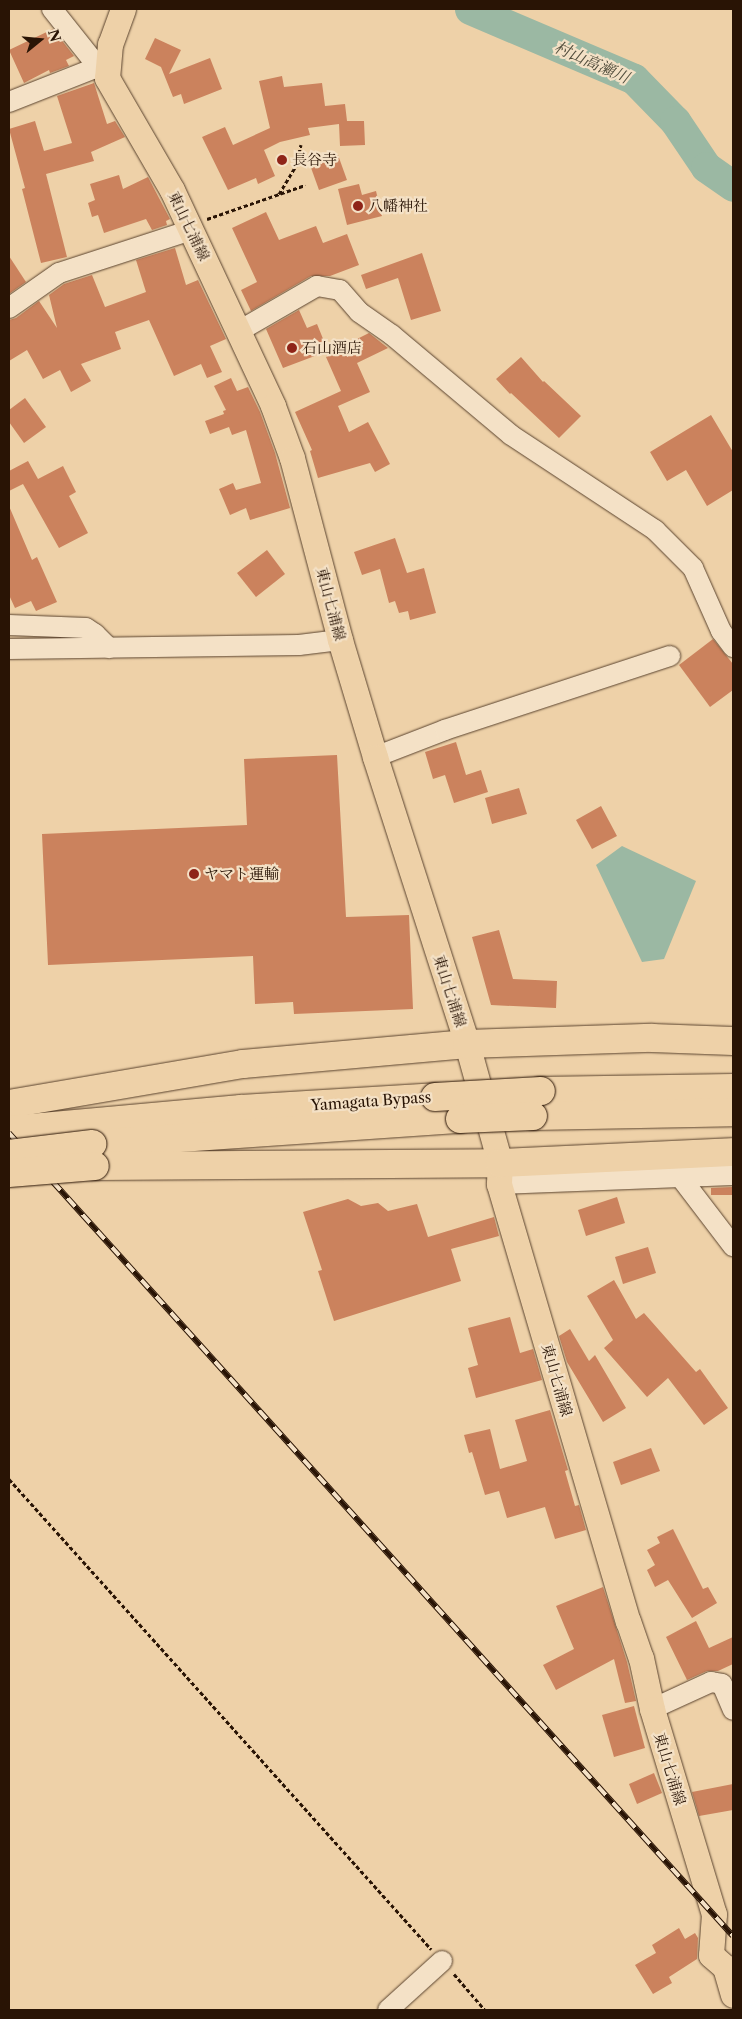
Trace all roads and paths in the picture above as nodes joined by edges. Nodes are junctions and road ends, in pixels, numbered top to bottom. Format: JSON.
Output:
{"nodes":[{"id":1,"x":52,"y":9,"type":"edge"},
{"id":2,"x":123,"y":9,"type":"edge"},
{"id":3,"x":102,"y":72,"type":"junction"},
{"id":4,"x":9,"y":102,"type":"edge"},
{"id":5,"x":301,"y":145,"type":"dead end"},
{"id":6,"x":305,"y":186,"type":"dead end"},
{"id":7,"x":278,"y":195,"type":"junction"},
{"id":8,"x":190,"y":228,"type":"junction"},
{"id":9,"x":9,"y":308,"type":"edge"},
{"id":10,"x":239,"y":331,"type":"junction"},
{"id":11,"x":9,"y":625,"type":"edge"},
{"id":12,"x":340,"y":640,"type":"junction"},
{"id":13,"x":733,"y":647,"type":"edge"},
{"id":14,"x":109,"y":648,"type":"junction"},
{"id":15,"x":9,"y":649,"type":"edge"},
{"id":16,"x":670,"y":656,"type":"dead end"},
{"id":17,"x":375,"y":756,"type":"junction"},
{"id":18,"x":733,"y":1041,"type":"edge"},
{"id":19,"x":467,"y":1044,"type":"junction"},
{"id":20,"x":733,"y":1088,"type":"edge"},
{"id":21,"x":9,"y":1104,"type":"edge"},
{"id":22,"x":537,"y":1104,"type":"junction"},
{"id":23,"x":733,"y":1112,"type":"edge"},
{"id":24,"x":9,"y":1130,"type":"edge"},
{"id":25,"x":88,"y":1144,"type":"junction"},
{"id":26,"x":733,"y":1152,"type":"edge"},
{"id":27,"x":9,"y":1154,"type":"edge"},
{"id":28,"x":9,"y":1173,"type":"edge"},
{"id":29,"x":500,"y":1174,"type":"junction"},
{"id":30,"x":733,"y":1175,"type":"edge"},
{"id":31,"x":681,"y":1178,"type":"junction"},
{"id":32,"x":733,"y":1246,"type":"edge"},
{"id":33,"x":9,"y":1479,"type":"edge"},
{"id":34,"x":652,"y":1709,"type":"junction"},
{"id":35,"x":733,"y":1710,"type":"edge"},
{"id":36,"x":442,"y":1961,"type":"junction"},
{"id":37,"x":733,"y":1995,"type":"edge"},
{"id":38,"x":388,"y":2010,"type":"edge"},
{"id":39,"x":485,"y":2010,"type":"edge"}],
"edges":[{"from":1,"to":3,"type":"street"},
{"from":2,"to":3,"type":"main road"},
{"from":3,"to":4,"type":"street"},
{"from":3,"to":8,"type":"main road","name":"東山七浦線"},
{"from":5,"to":7,"type":"path"},
{"from":6,"to":7,"type":"path"},
{"from":7,"to":8,"type":"path"},
{"from":8,"to":9,"type":"street"},
{"from":8,"to":10,"type":"main road","name":"東山七浦線"},
{"from":10,"to":12,"type":"main road","name":"東山七浦線"},
{"from":10,"to":13,"type":"street"},
{"from":11,"to":14,"type":"street"},
{"from":12,"to":14,"type":"street"},
{"from":12,"to":17,"type":"main road","name":"東山七浦線"},
{"from":14,"to":15,"type":"street"},
{"from":16,"to":17,"type":"street"},
{"from":17,"to":19,"type":"main road","name":"東山七浦線"},
{"from":18,"to":19,"type":"highway"},
{"from":19,"to":21,"type":"highway"},
{"from":19,"to":29,"type":"main road","name":"東山七浦線"},
{"from":20,"to":22,"type":"highway","name":"Yamagata Bypass"},
{"from":22,"to":23,"type":"highway","name":"Yamagata Bypass"},
{"from":22,"to":25,"type":"highway","name":"Yamagata Bypass","bridge":true},
{"from":22,"to":25,"type":"highway","name":"Yamagata Bypass","bridge":true},
{"from":24,"to":25,"type":"highway","name":"Yamagata Bypass"},
{"from":25,"to":27,"type":"highway","name":"Yamagata Bypass","bridge":true},
{"from":25,"to":28,"type":"highway","bridge":true},
{"from":25,"to":29,"type":"highway"},
{"from":26,"to":29,"type":"highway"},
{"from":29,"to":31,"type":"street"},
{"from":29,"to":34,"type":"main road","name":"東山七浦線"},
{"from":30,"to":31,"type":"street"},
{"from":31,"to":32,"type":"street"},
{"from":33,"to":36,"type":"path"},
{"from":34,"to":35,"type":"street"},
{"from":34,"to":37,"type":"main road","name":"東山七浦線"},
{"from":36,"to":38,"type":"street"},
{"from":36,"to":39,"type":"path"}]}
